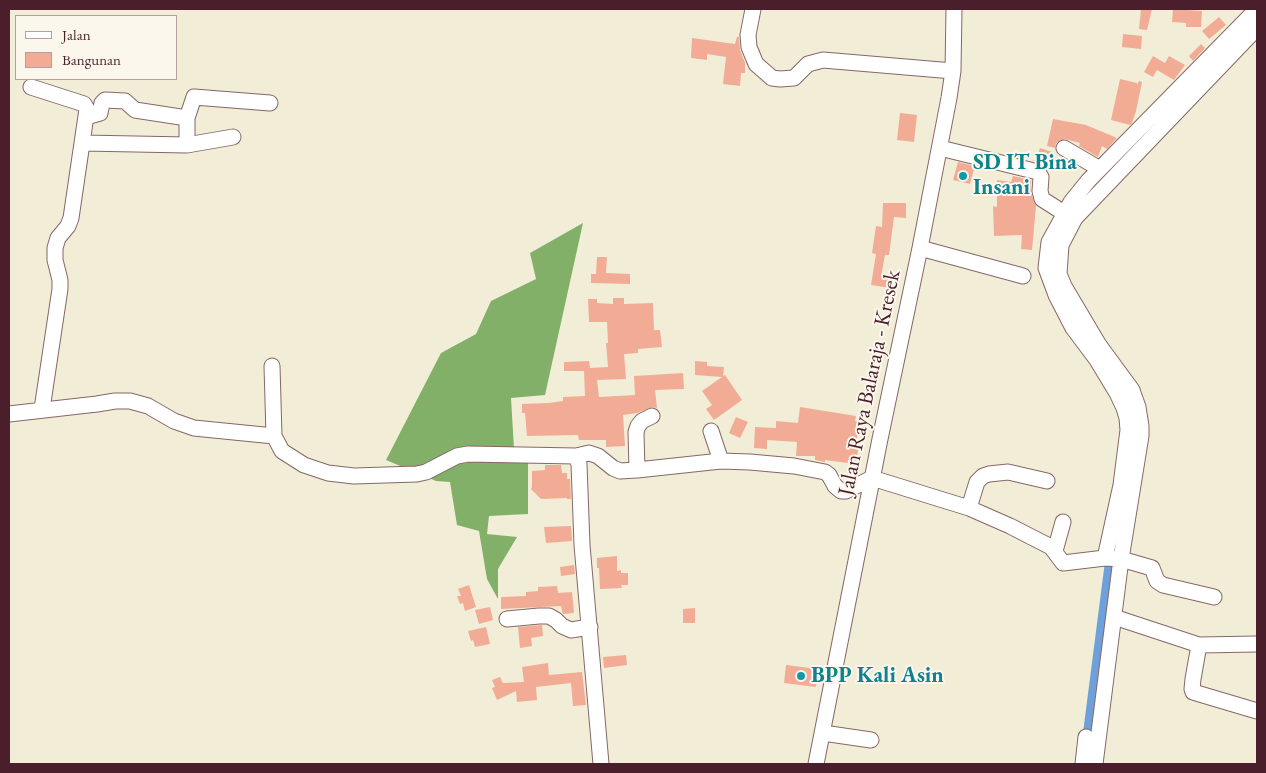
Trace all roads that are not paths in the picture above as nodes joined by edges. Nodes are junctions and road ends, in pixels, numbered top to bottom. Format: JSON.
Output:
{"nodes":[{"id":1,"x":754,"y":9,"type":"edge"},
{"id":2,"x":954,"y":9,"type":"edge"},
{"id":3,"x":1257,"y":9,"type":"edge"},
{"id":4,"x":1257,"y":28,"type":"edge"},
{"id":5,"x":953,"y":71,"type":"junction"},
{"id":6,"x":1203,"y":74,"type":"junction"},
{"id":7,"x":31,"y":87,"type":"dead end"},
{"id":8,"x":270,"y":103,"type":"dead end"},
{"id":9,"x":86,"y":117,"type":"junction"},
{"id":10,"x":187,"y":118,"type":"junction"},
{"id":11,"x":233,"y":137,"type":"dead end"},
{"id":12,"x":83,"y":143,"type":"junction"},
{"id":13,"x":187,"y":145,"type":"junction"},
{"id":14,"x":940,"y":148,"type":"junction"},
{"id":15,"x":1064,"y":148,"type":"dead end"},
{"id":16,"x":1100,"y":169,"type":"junction"},
{"id":17,"x":1064,"y":213,"type":"junction"},
{"id":18,"x":920,"y":248,"type":"junction"},
{"id":19,"x":1023,"y":276,"type":"dead end"},
{"id":20,"x":272,"y":366,"type":"dead end"},
{"id":21,"x":42,"y":409,"type":"junction"},
{"id":22,"x":9,"y":414,"type":"edge"},
{"id":23,"x":652,"y":416,"type":"dead end"},
{"id":24,"x":711,"y":431,"type":"dead end"},
{"id":25,"x":274,"y":436,"type":"junction"},
{"id":26,"x":576,"y":456,"type":"junction"},
{"id":27,"x":721,"y":461,"type":"junction"},
{"id":28,"x":637,"y":470,"type":"junction"},
{"id":29,"x":872,"y":478,"type":"junction"},
{"id":30,"x":1047,"y":481,"type":"dead end"},
{"id":31,"x":969,"y":508,"type":"junction"},
{"id":32,"x":1063,"y":522,"type":"dead end"},
{"id":33,"x":1055,"y":551,"type":"junction"},
{"id":34,"x":1113,"y":558,"type":"junction"},
{"id":35,"x":1214,"y":598,"type":"dead end"},
{"id":36,"x":1114,"y":617,"type":"junction"},
{"id":37,"x":507,"y":619,"type":"dead end"},
{"id":38,"x":590,"y":627,"type":"junction"},
{"id":39,"x":1257,"y":644,"type":"edge"},
{"id":40,"x":1199,"y":645,"type":"junction"},
{"id":41,"x":1257,"y":711,"type":"edge"},
{"id":42,"x":823,"y":733,"type":"junction"},
{"id":43,"x":1086,"y":737,"type":"dead end"},
{"id":44,"x":871,"y":740,"type":"dead end"},
{"id":45,"x":601,"y":764,"type":"edge"},
{"id":46,"x":816,"y":764,"type":"edge"},
{"id":47,"x":1083,"y":764,"type":"edge"},
{"id":48,"x":1095,"y":764,"type":"edge"}],
"edges":[{"from":1,"to":5,"type":"street"},
{"from":2,"to":5,"type":"street","name":"Jalan Raya Balaraja - Kresek"},
{"from":3,"to":6,"type":"street"},
{"from":4,"to":6,"type":"street"},
{"from":5,"to":14,"type":"street","name":"Jalan Raya Balaraja - Kresek"},
{"from":6,"to":16,"type":"street"},
{"from":6,"to":34,"type":"street"},
{"from":7,"to":9,"type":"street"},
{"from":8,"to":10,"type":"street"},
{"from":9,"to":10,"type":"street"},
{"from":9,"to":12,"type":"street"},
{"from":10,"to":13,"type":"street"},
{"from":11,"to":13,"type":"street"},
{"from":12,"to":13,"type":"street"},
{"from":12,"to":21,"type":"street"},
{"from":14,"to":17,"type":"street"},
{"from":14,"to":18,"type":"street","name":"Jalan Raya Balaraja - Kresek"},
{"from":15,"to":16,"type":"street"},
{"from":16,"to":17,"type":"street"},
{"from":17,"to":34,"type":"street"},
{"from":18,"to":19,"type":"street"},
{"from":18,"to":29,"type":"street","name":"Jalan Raya Balaraja - Kresek"},
{"from":20,"to":25,"type":"street"},
{"from":21,"to":22,"type":"street"},
{"from":21,"to":25,"type":"street"},
{"from":23,"to":28,"type":"street"},
{"from":24,"to":27,"type":"street"},
{"from":25,"to":26,"type":"street"},
{"from":26,"to":28,"type":"street"},
{"from":26,"to":38,"type":"street"},
{"from":27,"to":28,"type":"street"},
{"from":27,"to":29,"type":"street"},
{"from":29,"to":31,"type":"street"},
{"from":29,"to":42,"type":"street","name":"Jalan Raya Balaraja - Kresek"},
{"from":30,"to":31,"type":"street"},
{"from":31,"to":33,"type":"street"},
{"from":32,"to":33,"type":"street"},
{"from":33,"to":34,"type":"street"},
{"from":34,"to":35,"type":"street"},
{"from":34,"to":36,"type":"street"},
{"from":36,"to":40,"type":"street"},
{"from":36,"to":48,"type":"street"},
{"from":37,"to":38,"type":"street"},
{"from":38,"to":45,"type":"street"},
{"from":39,"to":40,"type":"street"},
{"from":40,"to":41,"type":"street"},
{"from":42,"to":44,"type":"street"},
{"from":42,"to":46,"type":"street","name":"Jalan Raya Balaraja - Kresek"},
{"from":43,"to":47,"type":"street"}]}
